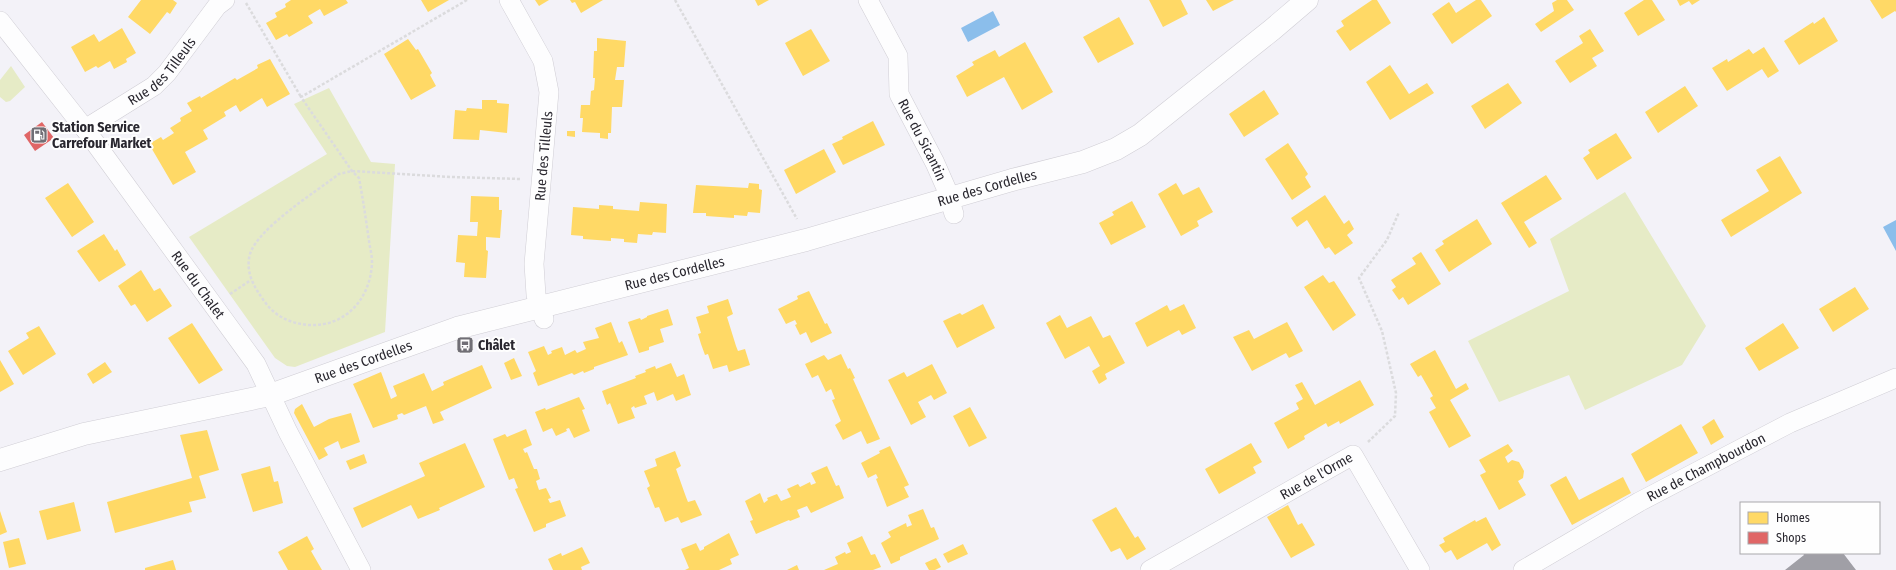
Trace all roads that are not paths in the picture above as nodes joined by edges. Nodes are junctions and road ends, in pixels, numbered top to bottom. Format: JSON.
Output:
{"nodes":[{"id":1,"x":225,"y":0,"type":"edge"},
{"id":2,"x":509,"y":0,"type":"edge"},
{"id":3,"x":868,"y":0,"type":"edge"},
{"id":4,"x":1307,"y":0,"type":"edge"},
{"id":5,"x":0,"y":20,"type":"edge"},
{"id":6,"x":86,"y":129,"type":"junction"},
{"id":7,"x":952,"y":206,"type":"junction"},
{"id":8,"x":541,"y":313,"type":"junction"},
{"id":9,"x":1896,"y":378,"type":"edge"},
{"id":10,"x":270,"y":395,"type":"junction"},
{"id":11,"x":0,"y":460,"type":"edge"},
{"id":12,"x":361,"y":570,"type":"edge"},
{"id":13,"x":1150,"y":570,"type":"edge"},
{"id":14,"x":1420,"y":570,"type":"edge"},
{"id":15,"x":1523,"y":570,"type":"edge"}],
"edges":[{"from":1,"to":6,"type":"street","name":"Rue des Tilleuls"},
{"from":2,"to":8,"type":"street","name":"Rue des Tilleuls"},
{"from":3,"to":7,"type":"street","name":"Rue du Sicantin"},
{"from":4,"to":7,"type":"street","name":"Rue des Cordelles"},
{"from":5,"to":6,"type":"street","name":"Rue du Chalet"},
{"from":6,"to":10,"type":"street","name":"Rue du Chalet"},
{"from":7,"to":8,"type":"street","name":"Rue des Cordelles"},
{"from":8,"to":10,"type":"street","name":"Rue des Cordelles"},
{"from":9,"to":15,"type":"street","name":"Rue de Champbourdon"},
{"from":10,"to":11,"type":"street","name":"Rue des Cordelles"},
{"from":10,"to":12,"type":"street","name":"Rue du Chalet"},
{"from":13,"to":14,"type":"street","name":"Rue de l'Orme"}]}
